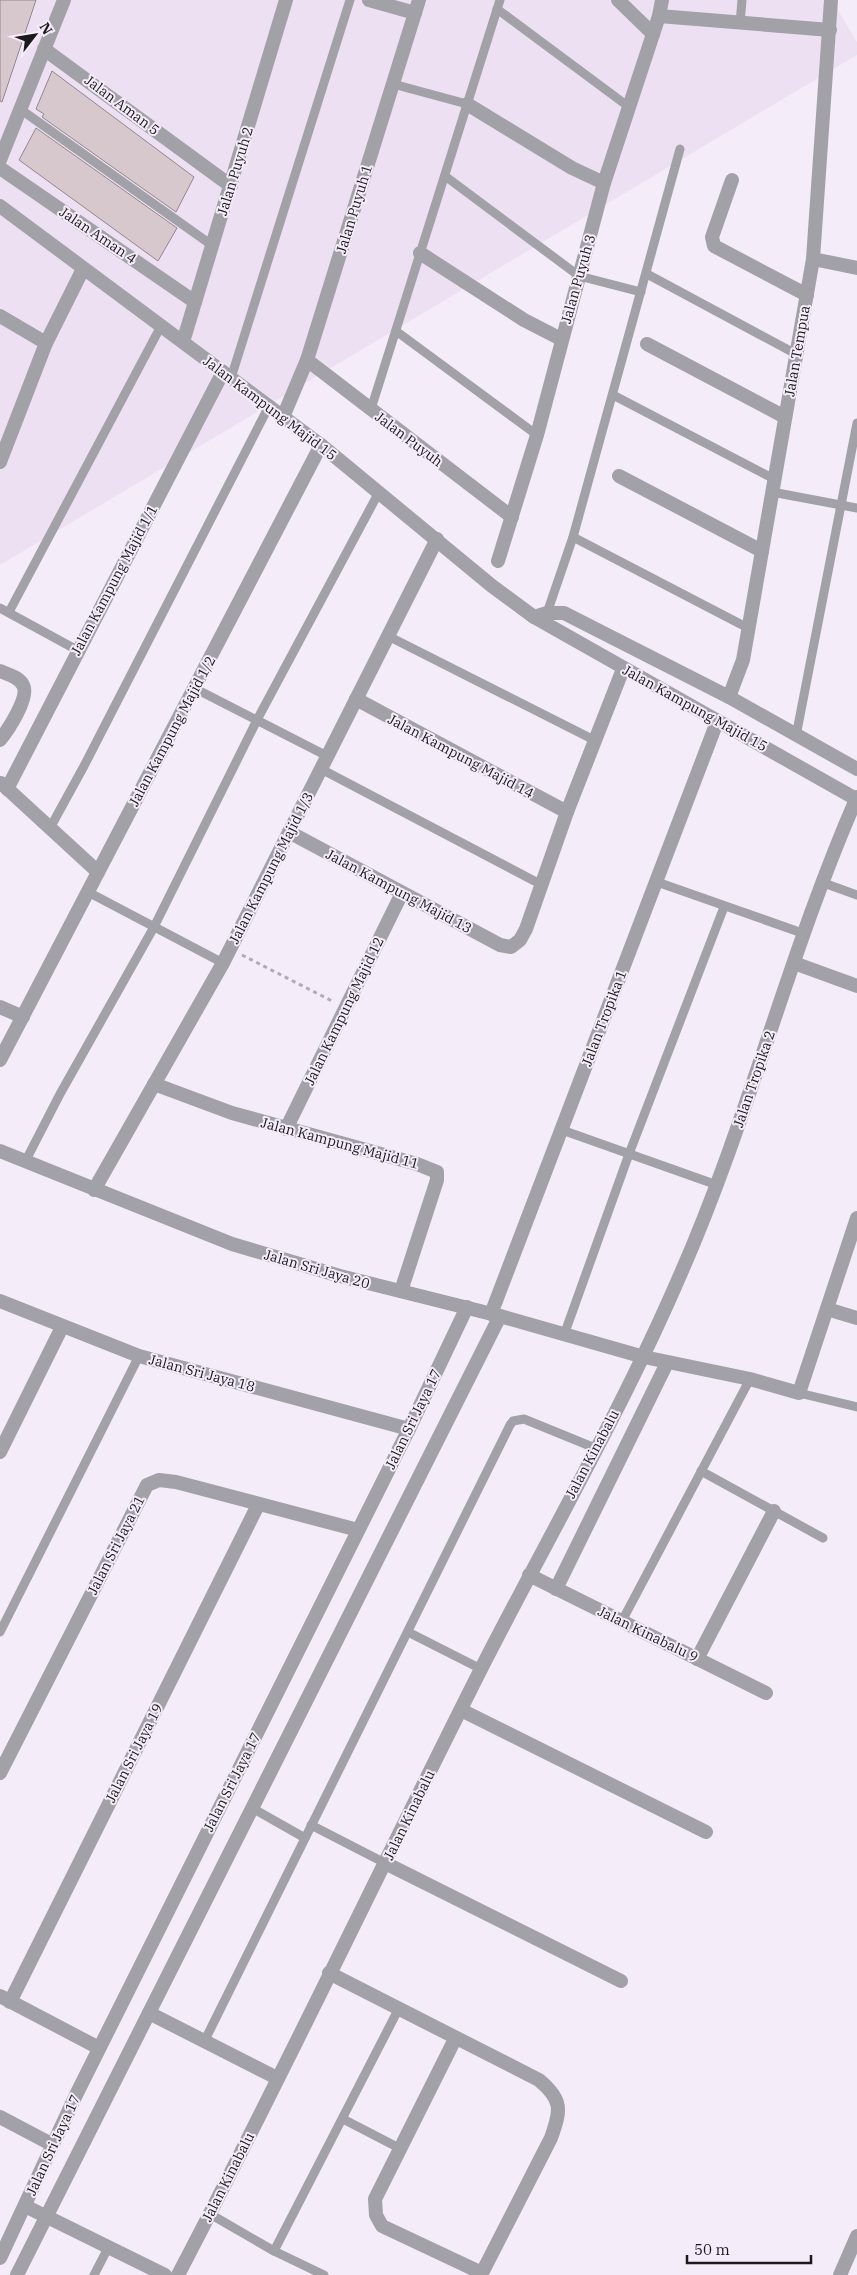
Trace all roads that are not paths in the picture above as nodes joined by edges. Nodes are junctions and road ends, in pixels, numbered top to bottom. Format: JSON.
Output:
{"nodes":[{"id":1,"x":64,"y":0,"type":"edge"},
{"id":2,"x":286,"y":0,"type":"edge"},
{"id":3,"x":350,"y":0,"type":"edge"},
{"id":4,"x":369,"y":0,"type":"edge"},
{"id":5,"x":618,"y":0,"type":"edge"},
{"id":6,"x":662,"y":0,"type":"edge"},
{"id":7,"x":742,"y":0,"type":"edge"},
{"id":8,"x":831,"y":0,"type":"edge"},
{"id":9,"x":499,"y":5,"type":"edge"},
{"id":10,"x":417,"y":7,"type":"edge"},
{"id":11,"x":659,"y":16,"type":"junction"},
{"id":12,"x":740,"y":24,"type":"junction"},
{"id":13,"x":830,"y":30,"type":"junction"},
{"id":14,"x":653,"y":34,"type":"junction"},
{"id":15,"x":44,"y":48,"type":"junction"},
{"id":16,"x":393,"y":84,"type":"junction"},
{"id":17,"x":468,"y":104,"type":"junction"},
{"id":18,"x":629,"y":107,"type":"junction"},
{"id":19,"x":20,"y":109,"type":"junction"},
{"id":20,"x":680,"y":149,"type":"dead end"},
{"id":21,"x":0,"y":160,"type":"edge"},
{"id":22,"x":0,"y":168,"type":"edge"},
{"id":23,"x":445,"y":176,"type":"junction"},
{"id":24,"x":732,"y":180,"type":"dead end"},
{"id":25,"x":604,"y":183,"type":"junction"},
{"id":26,"x":231,"y":186,"type":"junction"},
{"id":27,"x":0,"y":206,"type":"edge"},
{"id":28,"x":212,"y":246,"type":"junction"},
{"id":29,"x":420,"y":253,"type":"junction"},
{"id":30,"x":813,"y":259,"type":"junction"},
{"id":31,"x":857,"y":268,"type":"edge"},
{"id":32,"x":83,"y":269,"type":"junction"},
{"id":33,"x":646,"y":274,"type":"junction"},
{"id":34,"x":579,"y":276,"type":"junction"},
{"id":35,"x":641,"y":292,"type":"junction"},
{"id":36,"x":807,"y":294,"type":"junction"},
{"id":37,"x":195,"y":302,"type":"junction"},
{"id":38,"x":0,"y":316,"type":"edge"},
{"id":39,"x":160,"y":326,"type":"junction"},
{"id":40,"x":396,"y":331,"type":"junction"},
{"id":41,"x":561,"y":339,"type":"junction"},
{"id":42,"x":183,"y":342,"type":"junction"},
{"id":43,"x":46,"y":344,"type":"junction"},
{"id":44,"x":647,"y":344,"type":"dead end"},
{"id":45,"x":796,"y":354,"type":"junction"},
{"id":46,"x":307,"y":360,"type":"junction"},
{"id":47,"x":227,"y":375,"type":"junction"},
{"id":48,"x":613,"y":395,"type":"junction"},
{"id":49,"x":269,"y":406,"type":"junction"},
{"id":50,"x":371,"y":409,"type":"junction"},
{"id":51,"x":283,"y":416,"type":"junction"},
{"id":52,"x":785,"y":417,"type":"junction"},
{"id":53,"x":857,"y":423,"type":"edge"},
{"id":54,"x":537,"y":434,"type":"junction"},
{"id":55,"x":321,"y":445,"type":"junction"},
{"id":56,"x":1,"y":456,"type":"edge"},
{"id":57,"x":619,"y":476,"type":"dead end"},
{"id":58,"x":773,"y":486,"type":"junction"},
{"id":59,"x":379,"y":492,"type":"junction"},
{"id":60,"x":842,"y":506,"type":"junction"},
{"id":61,"x":857,"y":508,"type":"edge"},
{"id":62,"x":512,"y":516,"type":"junction"},
{"id":63,"x":573,"y":537,"type":"junction"},
{"id":64,"x":437,"y":539,"type":"junction"},
{"id":65,"x":762,"y":551,"type":"junction"},
{"id":66,"x":498,"y":560,"type":"dead end"},
{"id":67,"x":4,"y":610,"type":"edge"},
{"id":68,"x":541,"y":615,"type":"junction"},
{"id":69,"x":748,"y":628,"type":"junction"},
{"id":70,"x":388,"y":636,"type":"junction"},
{"id":71,"x":77,"y":650,"type":"junction"},
{"id":72,"x":623,"y":669,"type":"junction"},
{"id":73,"x":0,"y":670,"type":"edge"},
{"id":74,"x":194,"y":688,"type":"junction"},
{"id":75,"x":729,"y":697,"type":"junction"},
{"id":76,"x":356,"y":699,"type":"junction"},
{"id":77,"x":257,"y":720,"type":"junction"},
{"id":78,"x":717,"y":722,"type":"junction"},
{"id":79,"x":796,"y":736,"type":"junction"},
{"id":80,"x":0,"y":740,"type":"edge"},
{"id":81,"x":596,"y":741,"type":"junction"},
{"id":82,"x":327,"y":756,"type":"junction"},
{"id":83,"x":321,"y":769,"type":"junction"},
{"id":84,"x":857,"y":769,"type":"edge"},
{"id":85,"x":4,"y":786,"type":"edge"},
{"id":86,"x":857,"y":798,"type":"edge"},
{"id":87,"x":567,"y":812,"type":"junction"},
{"id":88,"x":50,"y":828,"type":"junction"},
{"id":89,"x":289,"y":832,"type":"junction"},
{"id":90,"x":98,"y":872,"type":"junction"},
{"id":91,"x":657,"y":882,"type":"junction"},
{"id":92,"x":821,"y":882,"type":"junction"},
{"id":93,"x":542,"y":885,"type":"junction"},
{"id":94,"x":88,"y":892,"type":"junction"},
{"id":95,"x":402,"y":893,"type":"junction"},
{"id":96,"x":857,"y":895,"type":"edge"},
{"id":97,"x":724,"y":907,"type":"junction"},
{"id":98,"x":154,"y":927,"type":"junction"},
{"id":99,"x":804,"y":934,"type":"junction"},
{"id":100,"x":794,"y":962,"type":"junction"},
{"id":101,"x":223,"y":963,"type":"junction"},
{"id":102,"x":857,"y":986,"type":"edge"},
{"id":103,"x":0,"y":1007,"type":"edge"},
{"id":104,"x":23,"y":1017,"type":"junction"},
{"id":105,"x":0,"y":1060,"type":"edge"},
{"id":106,"x":154,"y":1084,"type":"junction"},
{"id":107,"x":286,"y":1128,"type":"junction"},
{"id":108,"x":562,"y":1130,"type":"junction"},
{"id":109,"x":0,"y":1151,"type":"edge"},
{"id":110,"x":629,"y":1154,"type":"junction"},
{"id":111,"x":25,"y":1162,"type":"junction"},
{"id":112,"x":717,"y":1185,"type":"junction"},
{"id":113,"x":94,"y":1190,"type":"junction"},
{"id":114,"x":857,"y":1218,"type":"edge"},
{"id":115,"x":854,"y":1235,"type":"edge"},
{"id":116,"x":401,"y":1292,"type":"junction"},
{"id":117,"x":0,"y":1301,"type":"edge"},
{"id":118,"x":467,"y":1307,"type":"junction"},
{"id":119,"x":827,"y":1309,"type":"junction"},
{"id":120,"x":496,"y":1315,"type":"junction"},
{"id":121,"x":857,"y":1318,"type":"edge"},
{"id":122,"x":62,"y":1327,"type":"junction"},
{"id":123,"x":564,"y":1335,"type":"junction"},
{"id":124,"x":140,"y":1356,"type":"junction"},
{"id":125,"x":644,"y":1357,"type":"junction"},
{"id":126,"x":667,"y":1363,"type":"junction"},
{"id":127,"x":750,"y":1379,"type":"junction"},
{"id":128,"x":799,"y":1393,"type":"junction"},
{"id":129,"x":857,"y":1408,"type":"edge"},
{"id":130,"x":409,"y":1429,"type":"junction"},
{"id":131,"x":595,"y":1448,"type":"junction"},
{"id":132,"x":0,"y":1452,"type":"edge"},
{"id":133,"x":701,"y":1471,"type":"junction"},
{"id":134,"x":258,"y":1504,"type":"junction"},
{"id":135,"x":774,"y":1511,"type":"junction"},
{"id":136,"x":358,"y":1530,"type":"junction"},
{"id":137,"x":823,"y":1538,"type":"dead end"},
{"id":138,"x":529,"y":1575,"type":"junction"},
{"id":139,"x":556,"y":1589,"type":"junction"},
{"id":140,"x":622,"y":1621,"type":"junction"},
{"id":141,"x":0,"y":1632,"type":"edge"},
{"id":142,"x":408,"y":1632,"type":"junction"},
{"id":143,"x":697,"y":1659,"type":"junction"},
{"id":144,"x":482,"y":1669,"type":"junction"},
{"id":145,"x":766,"y":1693,"type":"dead end"},
{"id":146,"x":461,"y":1710,"type":"junction"},
{"id":147,"x":0,"y":1773,"type":"edge"},
{"id":148,"x":252,"y":1808,"type":"junction"},
{"id":149,"x":311,"y":1825,"type":"junction"},
{"id":150,"x":706,"y":1832,"type":"dead end"},
{"id":151,"x":305,"y":1838,"type":"junction"},
{"id":152,"x":385,"y":1863,"type":"junction"},
{"id":153,"x":329,"y":1973,"type":"junction"},
{"id":154,"x":621,"y":1981,"type":"dead end"},
{"id":155,"x":5,"y":1999,"type":"edge"},
{"id":156,"x":398,"y":2010,"type":"junction"},
{"id":157,"x":149,"y":2013,"type":"junction"},
{"id":158,"x":455,"y":2039,"type":"junction"},
{"id":159,"x":204,"y":2042,"type":"junction"},
{"id":160,"x":100,"y":2048,"type":"junction"},
{"id":161,"x":277,"y":2078,"type":"junction"},
{"id":162,"x":0,"y":2116,"type":"edge"},
{"id":163,"x":343,"y":2119,"type":"junction"},
{"id":164,"x":53,"y":2145,"type":"junction"},
{"id":165,"x":401,"y":2149,"type":"junction"},
{"id":166,"x":26,"y":2206,"type":"junction"},
{"id":167,"x":210,"y":2214,"type":"junction"},
{"id":168,"x":46,"y":2216,"type":"junction"},
{"id":169,"x":857,"y":2236,"type":"edge"},
{"id":170,"x":109,"y":2246,"type":"junction"},
{"id":171,"x":274,"y":2251,"type":"junction"},
{"id":172,"x":0,"y":2258,"type":"edge"},
{"id":173,"x":853,"y":2259,"type":"edge"},
{"id":174,"x":481,"y":2274,"type":"edge"},
{"id":175,"x":17,"y":2275,"type":"edge"},
{"id":176,"x":94,"y":2275,"type":"edge"},
{"id":177,"x":165,"y":2275,"type":"edge"},
{"id":178,"x":178,"y":2275,"type":"edge"},
{"id":179,"x":324,"y":2275,"type":"edge"},
{"id":180,"x":840,"y":2275,"type":"edge"}],
"edges":[{"from":1,"to":15,"type":"street"},
{"from":2,"to":26,"type":"street","name":"Jalan Puyuh 2"},
{"from":3,"to":47,"type":"lane"},
{"from":4,"to":10,"type":"street"},
{"from":5,"to":14,"type":"street"},
{"from":6,"to":11,"type":"street","name":"Jalan Puyuh 3"},
{"from":7,"to":12,"type":"lane"},
{"from":8,"to":13,"type":"street","name":"Jalan Tempua"},
{"from":9,"to":17,"type":"lane"},
{"from":9,"to":18,"type":"lane"},
{"from":10,"to":16,"type":"street","name":"Jalan Puyuh 1"},
{"from":11,"to":12,"type":"street"},
{"from":11,"to":14,"type":"street","name":"Jalan Puyuh 3"},
{"from":12,"to":13,"type":"street"},
{"from":13,"to":30,"type":"street","name":"Jalan Tempua"},
{"from":14,"to":18,"type":"street","name":"Jalan Puyuh 3"},
{"from":15,"to":19,"type":"street"},
{"from":15,"to":26,"type":"street","name":"Jalan Aman 5"},
{"from":16,"to":17,"type":"lane"},
{"from":16,"to":46,"type":"street","name":"Jalan Puyuh 1"},
{"from":17,"to":23,"type":"lane"},
{"from":17,"to":25,"type":"street"},
{"from":18,"to":25,"type":"street","name":"Jalan Puyuh 3"},
{"from":19,"to":21,"type":"street"},
{"from":19,"to":28,"type":"lane"},
{"from":20,"to":33,"type":"lane"},
{"from":22,"to":37,"type":"street","name":"Jalan Aman 4"},
{"from":23,"to":29,"type":"lane"},
{"from":23,"to":34,"type":"lane"},
{"from":24,"to":36,"type":"street"},
{"from":25,"to":34,"type":"street","name":"Jalan Puyuh 3"},
{"from":26,"to":28,"type":"street","name":"Jalan Puyuh 2"},
{"from":27,"to":32,"type":"street","name":"Jalan Kampung Majid 15"},
{"from":28,"to":37,"type":"street","name":"Jalan Puyuh 2"},
{"from":29,"to":40,"type":"lane"},
{"from":29,"to":41,"type":"street"},
{"from":30,"to":31,"type":"street"},
{"from":30,"to":36,"type":"street","name":"Jalan Tempua"},
{"from":32,"to":39,"type":"street","name":"Jalan Kampung Majid 15"},
{"from":32,"to":43,"type":"street"},
{"from":33,"to":35,"type":"lane"},
{"from":33,"to":45,"type":"lane"},
{"from":34,"to":35,"type":"lane"},
{"from":34,"to":41,"type":"street","name":"Jalan Puyuh 3"},
{"from":35,"to":48,"type":"lane"},
{"from":36,"to":45,"type":"street","name":"Jalan Tempua"},
{"from":37,"to":42,"type":"street","name":"Jalan Puyuh 2"},
{"from":38,"to":43,"type":"street"},
{"from":39,"to":42,"type":"street","name":"Jalan Kampung Majid 15"},
{"from":39,"to":67,"type":"lane"},
{"from":40,"to":50,"type":"lane"},
{"from":40,"to":54,"type":"lane"},
{"from":41,"to":54,"type":"street","name":"Jalan Puyuh 3"},
{"from":42,"to":47,"type":"street","name":"Jalan Kampung Majid 15"},
{"from":43,"to":56,"type":"street"},
{"from":44,"to":52,"type":"street"},
{"from":45,"to":52,"type":"street","name":"Jalan Tempua"},
{"from":46,"to":50,"type":"street","name":"Jalan Puyuh"},
{"from":46,"to":51,"type":"street","name":"Jalan Puyuh 1"},
{"from":47,"to":49,"type":"street","name":"Jalan Kampung Majid 15"},
{"from":47,"to":71,"type":"street","name":"Jalan Kampung Majid 1/1"},
{"from":48,"to":58,"type":"lane"},
{"from":48,"to":63,"type":"lane"},
{"from":49,"to":51,"type":"street","name":"Jalan Kampung Majid 15"},
{"from":49,"to":88,"type":"lane"},
{"from":50,"to":62,"type":"street","name":"Jalan Puyuh"},
{"from":51,"to":55,"type":"street","name":"Jalan Kampung Majid 15"},
{"from":52,"to":58,"type":"street","name":"Jalan Tempua"},
{"from":53,"to":60,"type":"lane"},
{"from":54,"to":62,"type":"street","name":"Jalan Puyuh 3"},
{"from":55,"to":59,"type":"street","name":"Jalan Kampung Majid 15"},
{"from":55,"to":74,"type":"street","name":"Jalan Kampung Majid 1/2"},
{"from":57,"to":65,"type":"street"},
{"from":58,"to":60,"type":"lane"},
{"from":58,"to":65,"type":"street","name":"Jalan Tempua"},
{"from":59,"to":64,"type":"street","name":"Jalan Kampung Majid 15"},
{"from":59,"to":77,"type":"lane"},
{"from":60,"to":61,"type":"lane"},
{"from":60,"to":79,"type":"lane"},
{"from":62,"to":66,"type":"street","name":"Jalan Puyuh 3"},
{"from":63,"to":68,"type":"lane"},
{"from":63,"to":69,"type":"lane"},
{"from":64,"to":68,"type":"street","name":"Jalan Kampung Majid 15"},
{"from":64,"to":70,"type":"street","name":"Jalan Kampung Majid 1/3"},
{"from":65,"to":69,"type":"street","name":"Jalan Tempua"},
{"from":67,"to":71,"type":"lane"},
{"from":68,"to":72,"type":"street","name":"Jalan Kampung Majid 15"},
{"from":68,"to":75,"type":"street","name":"Jalan Kampung Majid 15"},
{"from":69,"to":75,"type":"street","name":"Jalan Tempua"},
{"from":70,"to":76,"type":"street","name":"Jalan Kampung Majid 1/3"},
{"from":70,"to":81,"type":"lane"},
{"from":71,"to":85,"type":"street","name":"Jalan Kampung Majid 1/1"},
{"from":72,"to":78,"type":"street","name":"Jalan Kampung Majid 15"},
{"from":72,"to":81,"type":"street"},
{"from":73,"to":80,"type":"street"},
{"from":74,"to":77,"type":"lane"},
{"from":74,"to":90,"type":"street","name":"Jalan Kampung Majid 1/2"},
{"from":75,"to":79,"type":"street","name":"Jalan Kampung Majid 15"},
{"from":76,"to":82,"type":"street","name":"Jalan Kampung Majid 1/3"},
{"from":76,"to":87,"type":"street","name":"Jalan Kampung Majid 14"},
{"from":77,"to":82,"type":"lane"},
{"from":77,"to":98,"type":"lane"},
{"from":78,"to":86,"type":"street","name":"Jalan Kampung Majid 15"},
{"from":78,"to":91,"type":"street","name":"Jalan Tropika 1"},
{"from":79,"to":84,"type":"street","name":"Jalan Kampung Majid 15"},
{"from":81,"to":87,"type":"street"},
{"from":82,"to":83,"type":"street","name":"Jalan Kampung Majid 1/3"},
{"from":83,"to":89,"type":"street","name":"Jalan Kampung Majid 1/3"},
{"from":83,"to":93,"type":"lane"},
{"from":85,"to":88,"type":"street"},
{"from":86,"to":92,"type":"street","name":"Jalan Tropika 2"},
{"from":87,"to":93,"type":"street"},
{"from":88,"to":90,"type":"street"},
{"from":89,"to":95,"type":"street","name":"Jalan Kampung Majid 13"},
{"from":89,"to":101,"type":"street","name":"Jalan Kampung Majid 1/3"},
{"from":90,"to":94,"type":"street","name":"Jalan Kampung Majid 1/2"},
{"from":91,"to":97,"type":"lane"},
{"from":91,"to":108,"type":"street","name":"Jalan Tropika 1"},
{"from":92,"to":96,"type":"lane"},
{"from":92,"to":99,"type":"street","name":"Jalan Tropika 2"},
{"from":93,"to":95,"type":"street","name":"Jalan Kampung Majid 13"},
{"from":94,"to":98,"type":"lane"},
{"from":94,"to":104,"type":"street","name":"Jalan Kampung Majid 1/2"},
{"from":95,"to":107,"type":"street","name":"Jalan Kampung Majid 12"},
{"from":97,"to":99,"type":"lane"},
{"from":97,"to":110,"type":"lane"},
{"from":98,"to":101,"type":"lane"},
{"from":98,"to":111,"type":"lane"},
{"from":99,"to":100,"type":"street","name":"Jalan Tropika 2"},
{"from":100,"to":102,"type":"street"},
{"from":100,"to":112,"type":"street","name":"Jalan Tropika 2"},
{"from":101,"to":106,"type":"street","name":"Jalan Kampung Majid 1/3"},
{"from":103,"to":104,"type":"street"},
{"from":104,"to":105,"type":"street","name":"Jalan Kampung Majid 1/2"},
{"from":106,"to":107,"type":"street","name":"Jalan Kampung Majid 11"},
{"from":106,"to":113,"type":"street","name":"Jalan Kampung Majid 1/3"},
{"from":107,"to":116,"type":"street","name":"Jalan Kampung Majid 11"},
{"from":108,"to":110,"type":"lane"},
{"from":108,"to":120,"type":"street","name":"Jalan Tropika 1"},
{"from":109,"to":111,"type":"street","name":"Jalan Sri Jaya 20"},
{"from":110,"to":112,"type":"lane"},
{"from":110,"to":123,"type":"lane"},
{"from":111,"to":113,"type":"street","name":"Jalan Sri Jaya 20"},
{"from":112,"to":125,"type":"street","name":"Jalan Tropika 2"},
{"from":113,"to":116,"type":"street","name":"Jalan Sri Jaya 20"},
{"from":114,"to":115,"type":"street"},
{"from":115,"to":119,"type":"street"},
{"from":116,"to":118,"type":"street","name":"Jalan Sri Jaya 20"},
{"from":117,"to":122,"type":"street","name":"Jalan Sri Jaya 18"},
{"from":118,"to":120,"type":"street","name":"Jalan Sri Jaya 20"},
{"from":118,"to":130,"type":"street","name":"Jalan Sri Jaya 17"},
{"from":119,"to":121,"type":"street"},
{"from":119,"to":128,"type":"street"},
{"from":120,"to":123,"type":"street","name":"Jalan Sri Jaya 20"},
{"from":120,"to":148,"type":"street","name":"Jalan Sri Jaya 17"},
{"from":122,"to":124,"type":"street","name":"Jalan Sri Jaya 18"},
{"from":122,"to":132,"type":"street"},
{"from":123,"to":125,"type":"street","name":"Jalan Sri Jaya 20"},
{"from":124,"to":130,"type":"street","name":"Jalan Sri Jaya 18"},
{"from":124,"to":141,"type":"lane"},
{"from":125,"to":126,"type":"street","name":"Jalan Sri Jaya 20"},
{"from":125,"to":131,"type":"street","name":"Jalan Kinabalu"},
{"from":126,"to":127,"type":"street","name":"Jalan Sri Jaya 20"},
{"from":126,"to":139,"type":"street"},
{"from":127,"to":128,"type":"street","name":"Jalan Sri Jaya 20"},
{"from":127,"to":133,"type":"lane"},
{"from":128,"to":129,"type":"lane"},
{"from":130,"to":136,"type":"street","name":"Jalan Sri Jaya 17"},
{"from":131,"to":138,"type":"street","name":"Jalan Kinabalu"},
{"from":131,"to":142,"type":"lane"},
{"from":133,"to":135,"type":"lane"},
{"from":133,"to":140,"type":"lane"},
{"from":134,"to":136,"type":"street","name":"Jalan Sri Jaya 21"},
{"from":134,"to":147,"type":"street","name":"Jalan Sri Jaya 21"},
{"from":134,"to":155,"type":"street","name":"Jalan Sri Jaya 19"},
{"from":135,"to":137,"type":"lane"},
{"from":135,"to":143,"type":"street"},
{"from":136,"to":160,"type":"street","name":"Jalan Sri Jaya 17"},
{"from":138,"to":139,"type":"street","name":"Jalan Kinabalu 9"},
{"from":138,"to":144,"type":"street","name":"Jalan Kinabalu"},
{"from":139,"to":140,"type":"street","name":"Jalan Kinabalu 9"},
{"from":140,"to":143,"type":"street","name":"Jalan Kinabalu 9"},
{"from":142,"to":144,"type":"lane"},
{"from":142,"to":149,"type":"lane"},
{"from":143,"to":145,"type":"street","name":"Jalan Kinabalu 9"},
{"from":144,"to":146,"type":"street","name":"Jalan Kinabalu"},
{"from":146,"to":150,"type":"street"},
{"from":146,"to":152,"type":"street","name":"Jalan Kinabalu"},
{"from":148,"to":151,"type":"lane"},
{"from":148,"to":157,"type":"street","name":"Jalan Sri Jaya 17"},
{"from":149,"to":151,"type":"lane"},
{"from":149,"to":152,"type":"lane"},
{"from":151,"to":159,"type":"lane"},
{"from":152,"to":153,"type":"street","name":"Jalan Kinabalu"},
{"from":152,"to":154,"type":"street"},
{"from":153,"to":156,"type":"street"},
{"from":153,"to":161,"type":"street","name":"Jalan Kinabalu"},
{"from":155,"to":160,"type":"street"},
{"from":156,"to":158,"type":"street"},
{"from":156,"to":163,"type":"lane"},
{"from":157,"to":159,"type":"street"},
{"from":157,"to":168,"type":"street","name":"Jalan Sri Jaya 17"},
{"from":158,"to":165,"type":"street"},
{"from":158,"to":174,"type":"street"},
{"from":159,"to":161,"type":"street"},
{"from":160,"to":164,"type":"street","name":"Jalan Sri Jaya 17"},
{"from":161,"to":167,"type":"street","name":"Jalan Kinabalu"},
{"from":162,"to":164,"type":"street"},
{"from":163,"to":165,"type":"lane"},
{"from":163,"to":171,"type":"lane"},
{"from":164,"to":166,"type":"street","name":"Jalan Sri Jaya 17"},
{"from":165,"to":174,"type":"street"},
{"from":166,"to":168,"type":"street"},
{"from":166,"to":172,"type":"street","name":"Jalan Sri Jaya 17"},
{"from":167,"to":171,"type":"lane"},
{"from":167,"to":178,"type":"street","name":"Jalan Kinabalu"},
{"from":168,"to":170,"type":"street"},
{"from":168,"to":175,"type":"street","name":"Jalan Sri Jaya 17"},
{"from":169,"to":173,"type":"street"},
{"from":170,"to":176,"type":"lane"},
{"from":170,"to":177,"type":"street"},
{"from":171,"to":179,"type":"lane"},
{"from":173,"to":180,"type":"street"}]}
